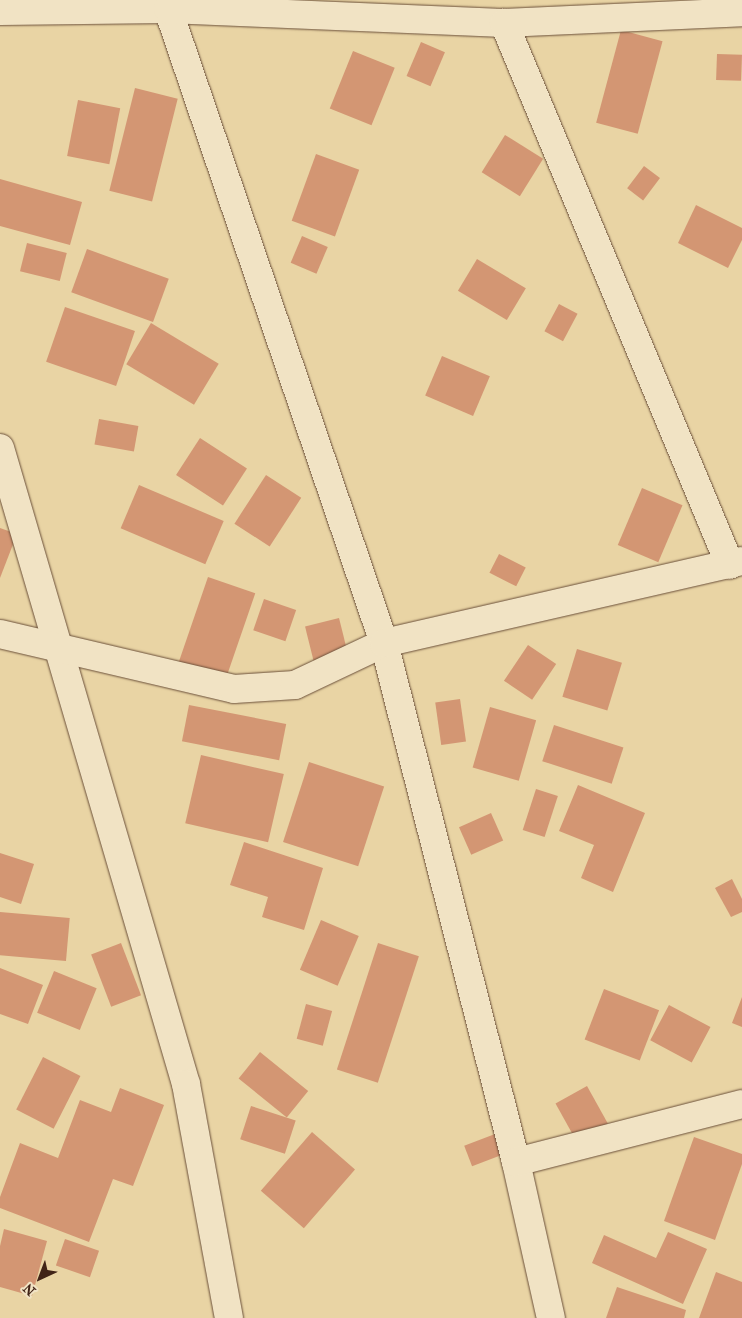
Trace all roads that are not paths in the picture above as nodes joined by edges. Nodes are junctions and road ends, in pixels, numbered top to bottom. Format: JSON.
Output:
{"nodes":[{"id":1,"x":168,"y":9,"type":"junction"},
{"id":2,"x":0,"y":11,"type":"edge"},
{"id":3,"x":742,"y":12,"type":"edge"},
{"id":4,"x":504,"y":23,"type":"junction"},
{"id":5,"x":0,"y":448,"type":"edge"},
{"id":6,"x":736,"y":563,"type":"edge"},
{"id":7,"x":0,"y":634,"type":"edge"},
{"id":8,"x":384,"y":643,"type":"junction"},
{"id":9,"x":61,"y":650,"type":"junction"},
{"id":10,"x":742,"y":1104,"type":"edge"},
{"id":11,"x":516,"y":1162,"type":"junction"},
{"id":12,"x":229,"y":1318,"type":"edge"},
{"id":13,"x":551,"y":1318,"type":"edge"}],
"edges":[{"from":1,"to":2,"type":"street"},
{"from":1,"to":4,"type":"street"},
{"from":1,"to":8,"type":"street"},
{"from":3,"to":4,"type":"street"},
{"from":4,"to":6,"type":"street"},
{"from":5,"to":9,"type":"street"},
{"from":6,"to":8,"type":"street"},
{"from":7,"to":9,"type":"street"},
{"from":8,"to":9,"type":"street"},
{"from":8,"to":11,"type":"street"},
{"from":9,"to":12,"type":"street"},
{"from":10,"to":11,"type":"street"},
{"from":11,"to":13,"type":"street"}]}
